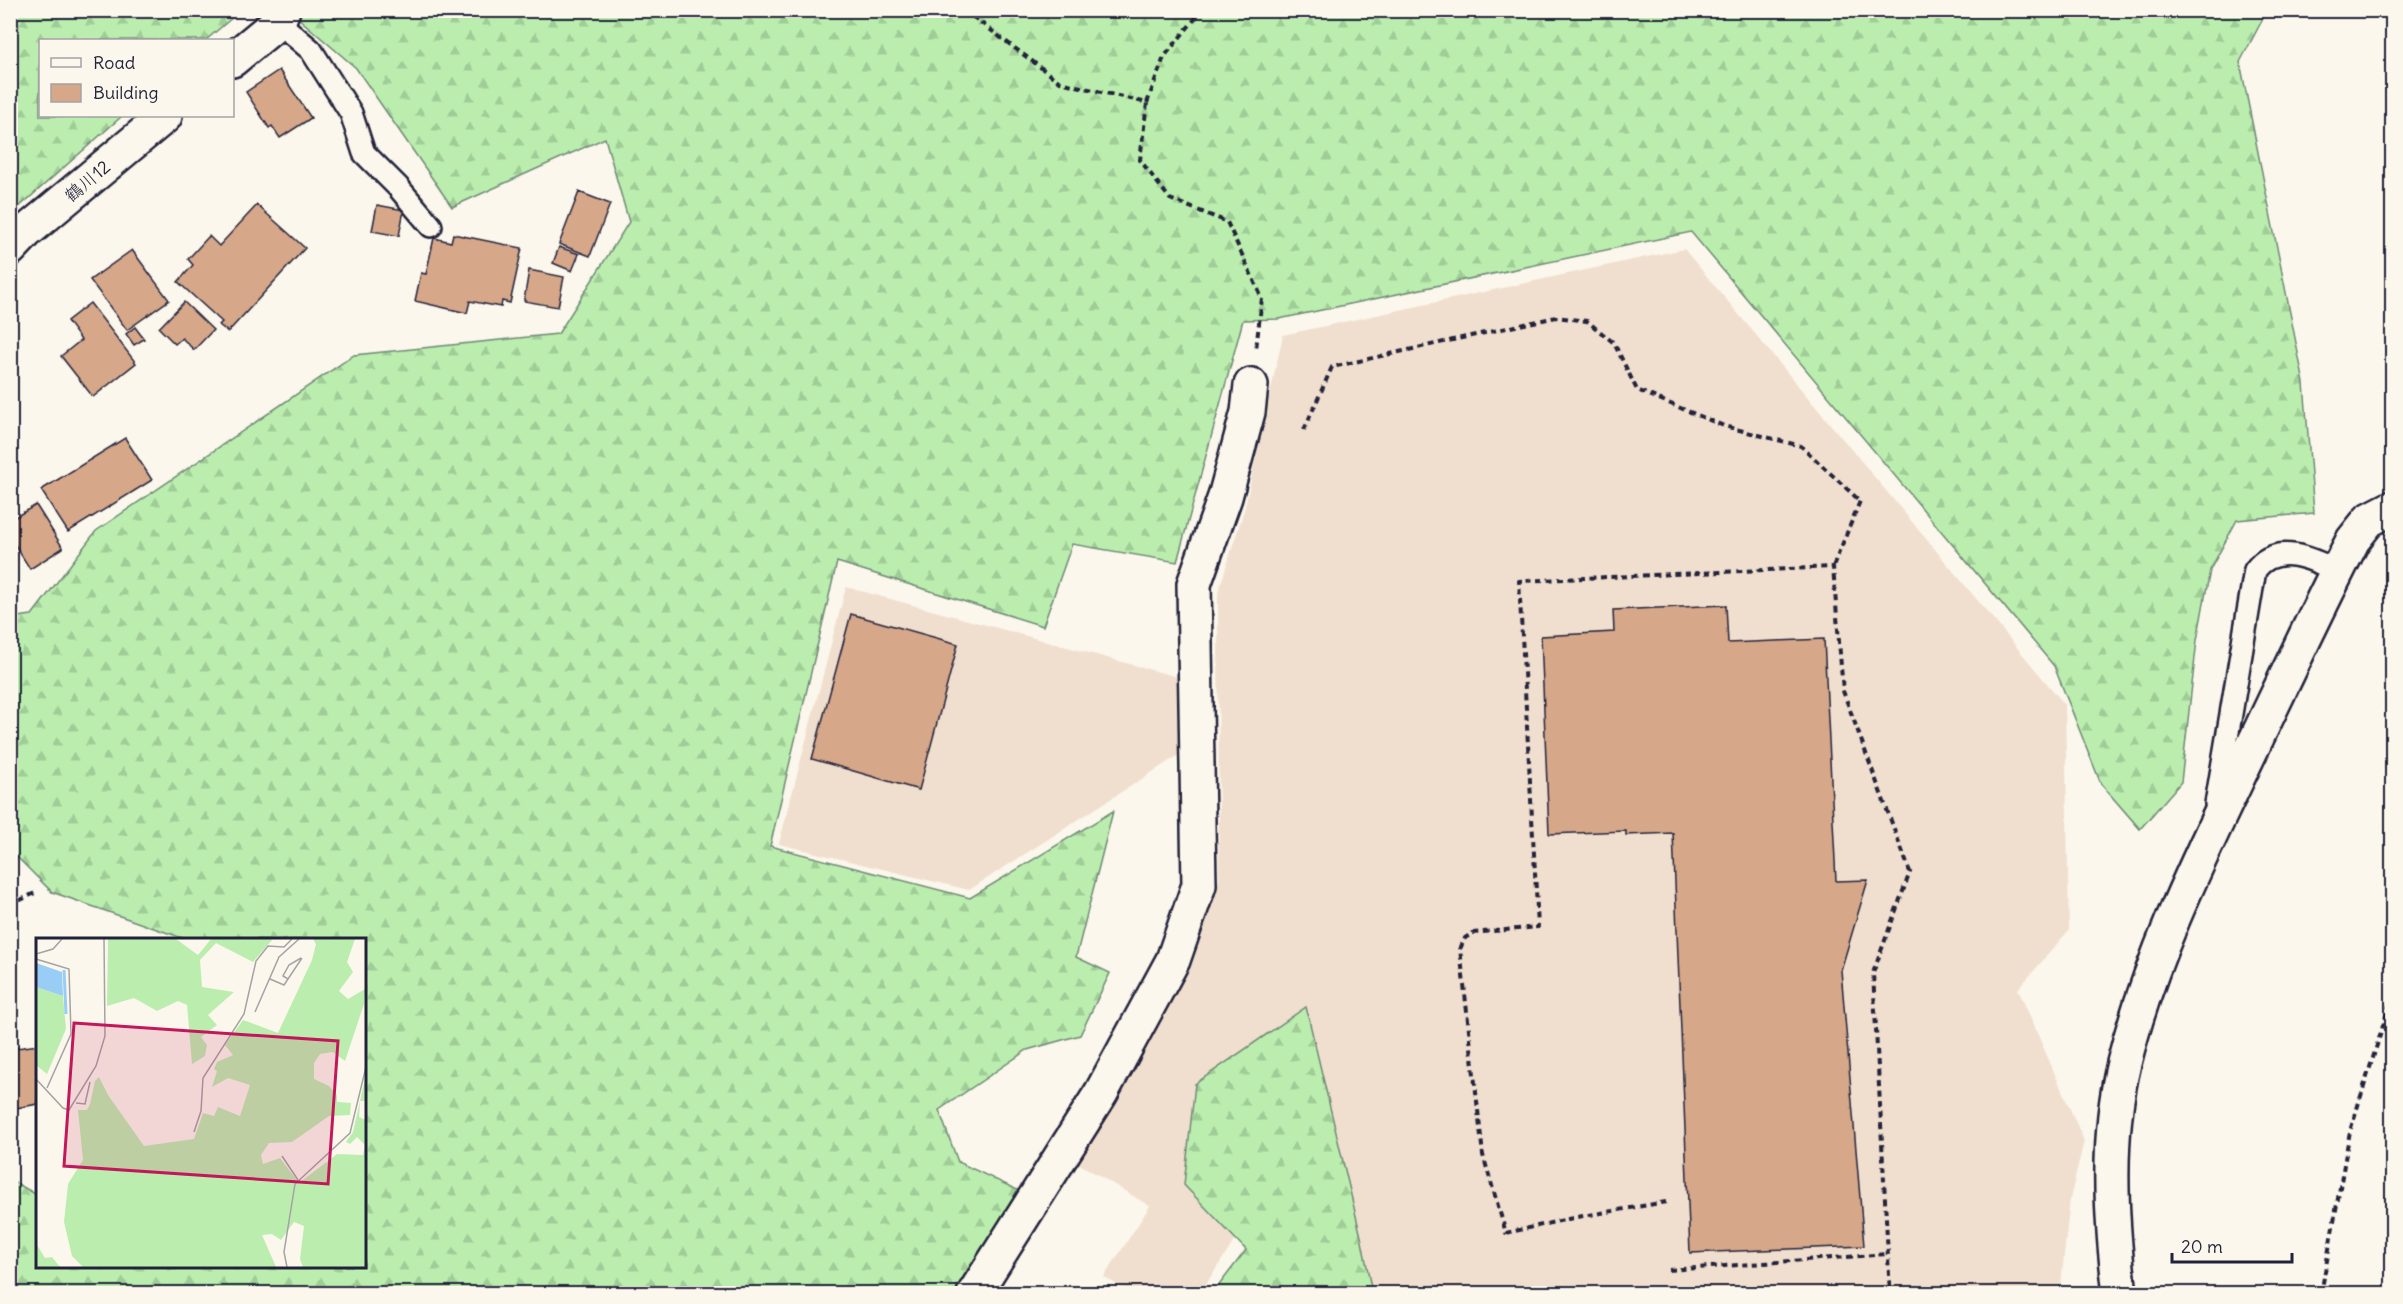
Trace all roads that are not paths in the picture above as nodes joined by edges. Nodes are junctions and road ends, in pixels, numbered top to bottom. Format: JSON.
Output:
{"nodes":[{"id":1,"x":281,"y":16,"type":"edge"},
{"id":2,"x":234,"y":58,"type":"edge"},
{"id":3,"x":164,"y":117,"type":"edge"},
{"id":4,"x":430,"y":226,"type":"dead end"},
{"id":5,"x":10,"y":249,"type":"edge"},
{"id":6,"x":1251,"y":386,"type":"road end"},
{"id":7,"x":2392,"y":508,"type":"edge"},
{"id":8,"x":2337,"y":571,"type":"junction"},
{"id":9,"x":2211,"y":834,"type":"junction"},
{"id":10,"x":974,"y":1293,"type":"edge"},
{"id":11,"x":2120,"y":1293,"type":"edge"}],
"edges":[{"from":1,"to":2,"type":"street"},
{"from":1,"to":4,"type":"lane"},
{"from":3,"to":5,"type":"street","name":"鶴川12"},
{"from":6,"to":10,"type":"street"},
{"from":7,"to":8,"type":"street"},
{"from":8,"to":9,"type":"street"},
{"from":8,"to":9,"type":"lane"},
{"from":9,"to":11,"type":"street"}]}
